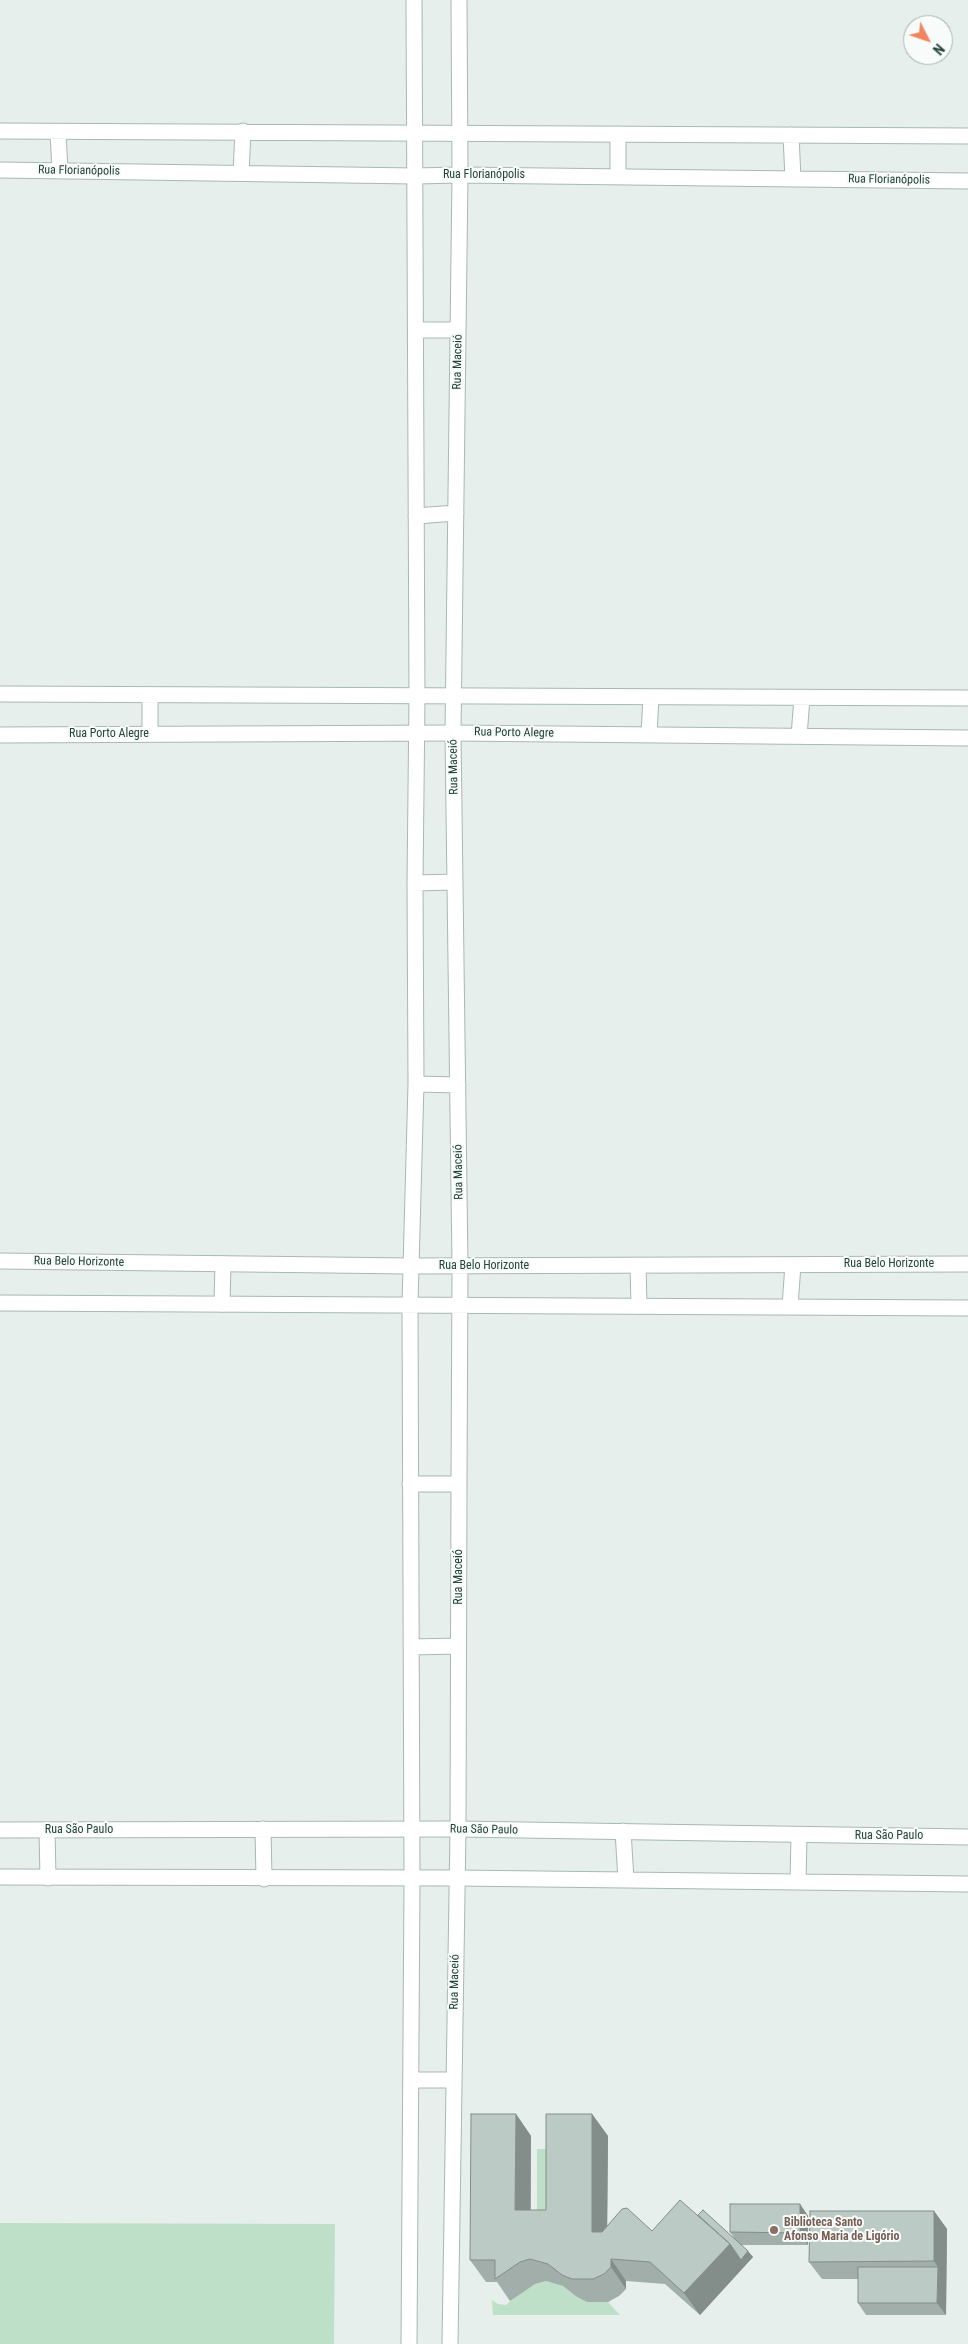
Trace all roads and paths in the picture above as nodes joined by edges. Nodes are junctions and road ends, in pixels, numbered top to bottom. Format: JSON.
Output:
{"nodes":[{"id":1,"x":414,"y":0,"type":"edge"},
{"id":2,"x":459,"y":0,"type":"edge"},
{"id":3,"x":0,"y":131,"type":"edge"},
{"id":4,"x":242,"y":131,"type":"junction"},
{"id":5,"x":415,"y":132,"type":"junction"},
{"id":6,"x":459,"y":132,"type":"junction"},
{"id":7,"x":58,"y":133,"type":"junction"},
{"id":8,"x":618,"y":134,"type":"junction"},
{"id":9,"x":791,"y":135,"type":"junction"},
{"id":10,"x":968,"y":136,"type":"edge"},
{"id":11,"x":0,"y":170,"type":"edge"},
{"id":12,"x":60,"y":171,"type":"junction"},
{"id":13,"x":241,"y":173,"type":"junction"},
{"id":14,"x":460,"y":175,"type":"junction"},
{"id":15,"x":415,"y":176,"type":"junction"},
{"id":16,"x":618,"y":177,"type":"junction"},
{"id":17,"x":793,"y":179,"type":"junction"},
{"id":18,"x":968,"y":181,"type":"edge"},
{"id":19,"x":416,"y":330,"type":"junction"},
{"id":20,"x":458,"y":330,"type":"junction"},
{"id":21,"x":456,"y":513,"type":"junction"},
{"id":22,"x":416,"y":516,"type":"junction"},
{"id":23,"x":0,"y":694,"type":"edge"},
{"id":24,"x":150,"y":695,"type":"junction"},
{"id":25,"x":454,"y":696,"type":"junction"},
{"id":26,"x":417,"y":697,"type":"junction"},
{"id":27,"x":651,"y":697,"type":"junction"},
{"id":28,"x":802,"y":698,"type":"junction"},
{"id":29,"x":968,"y":698,"type":"edge"},
{"id":30,"x":454,"y":732,"type":"junction"},
{"id":31,"x":150,"y":734,"type":"junction"},
{"id":32,"x":417,"y":734,"type":"junction"},
{"id":33,"x":649,"y":734,"type":"junction"},
{"id":34,"x":0,"y":735,"type":"edge"},
{"id":35,"x":799,"y":736,"type":"junction"},
{"id":36,"x":968,"y":738,"type":"edge"},
{"id":37,"x":455,"y":882,"type":"junction"},
{"id":38,"x":415,"y":883,"type":"junction"},
{"id":39,"x":416,"y":1084,"type":"junction"},
{"id":40,"x":458,"y":1085,"type":"junction"},
{"id":41,"x":0,"y":1261,"type":"edge"},
{"id":42,"x":223,"y":1264,"type":"junction"},
{"id":43,"x":968,"y":1264,"type":"edge"},
{"id":44,"x":792,"y":1265,"type":"junction"},
{"id":45,"x":410,"y":1266,"type":"junction"},
{"id":46,"x":460,"y":1266,"type":"junction"},
{"id":47,"x":638,"y":1266,"type":"junction"},
{"id":48,"x":0,"y":1303,"type":"edge"},
{"id":49,"x":222,"y":1304,"type":"junction"},
{"id":50,"x":410,"y":1304,"type":"junction"},
{"id":51,"x":460,"y":1304,"type":"junction"},
{"id":52,"x":639,"y":1306,"type":"junction"},
{"id":53,"x":790,"y":1306,"type":"junction"},
{"id":54,"x":968,"y":1308,"type":"edge"},
{"id":55,"x":410,"y":1484,"type":"junction"},
{"id":56,"x":459,"y":1484,"type":"junction"},
{"id":57,"x":458,"y":1646,"type":"junction"},
{"id":58,"x":411,"y":1647,"type":"junction"},
{"id":59,"x":262,"y":1829,"type":"junction"},
{"id":60,"x":411,"y":1829,"type":"junction"},
{"id":61,"x":458,"y":1829,"type":"junction"},
{"id":62,"x":0,"y":1830,"type":"edge"},
{"id":63,"x":47,"y":1830,"type":"junction"},
{"id":64,"x":623,"y":1832,"type":"junction"},
{"id":65,"x":799,"y":1835,"type":"junction"},
{"id":66,"x":968,"y":1836,"type":"edge"},
{"id":67,"x":0,"y":1877,"type":"edge"},
{"id":68,"x":48,"y":1878,"type":"junction"},
{"id":69,"x":456,"y":1878,"type":"junction"},
{"id":70,"x":264,"y":1879,"type":"junction"},
{"id":71,"x":412,"y":1880,"type":"junction"},
{"id":72,"x":626,"y":1880,"type":"junction"},
{"id":73,"x":798,"y":1882,"type":"junction"},
{"id":74,"x":968,"y":1884,"type":"edge"},
{"id":75,"x":411,"y":2080,"type":"junction"},
{"id":76,"x":454,"y":2080,"type":"junction"},
{"id":77,"x":409,"y":2344,"type":"edge"},
{"id":78,"x":450,"y":2344,"type":"edge"}],
"edges":[{"from":1,"to":5,"type":"street"},
{"from":2,"to":6,"type":"street","name":"Rua Maceió"},
{"from":3,"to":7,"type":"street"},
{"from":4,"to":5,"type":"street"},
{"from":4,"to":7,"type":"street"},
{"from":4,"to":13,"type":"street"},
{"from":5,"to":6,"type":"street"},
{"from":5,"to":15,"type":"street"},
{"from":6,"to":8,"type":"street"},
{"from":6,"to":14,"type":"street","name":"Rua Maceió"},
{"from":7,"to":12,"type":"street"},
{"from":8,"to":9,"type":"street"},
{"from":8,"to":16,"type":"street"},
{"from":9,"to":10,"type":"street"},
{"from":9,"to":17,"type":"street"},
{"from":11,"to":12,"type":"street","name":"Rua Florianópolis"},
{"from":12,"to":13,"type":"street","name":"Rua Florianópolis"},
{"from":13,"to":15,"type":"street","name":"Rua Florianópolis"},
{"from":14,"to":15,"type":"street","name":"Rua Florianópolis"},
{"from":14,"to":16,"type":"street","name":"Rua Florianópolis"},
{"from":14,"to":20,"type":"street","name":"Rua Maceió"},
{"from":15,"to":19,"type":"street"},
{"from":16,"to":17,"type":"street","name":"Rua Florianópolis"},
{"from":17,"to":18,"type":"street","name":"Rua Florianópolis"},
{"from":19,"to":20,"type":"street"},
{"from":19,"to":22,"type":"street"},
{"from":20,"to":21,"type":"street","name":"Rua Maceió"},
{"from":21,"to":22,"type":"street"},
{"from":21,"to":25,"type":"street","name":"Rua Maceió"},
{"from":22,"to":26,"type":"street"},
{"from":23,"to":24,"type":"street"},
{"from":24,"to":26,"type":"street"},
{"from":24,"to":31,"type":"street"},
{"from":25,"to":26,"type":"street"},
{"from":25,"to":27,"type":"street"},
{"from":25,"to":30,"type":"street","name":"Rua Maceió"},
{"from":26,"to":32,"type":"street"},
{"from":27,"to":28,"type":"street"},
{"from":27,"to":33,"type":"street"},
{"from":28,"to":29,"type":"street"},
{"from":28,"to":35,"type":"street"},
{"from":30,"to":32,"type":"street","name":"Rua Porto Alegre"},
{"from":30,"to":33,"type":"street","name":"Rua Porto Alegre"},
{"from":30,"to":37,"type":"street","name":"Rua Maceió"},
{"from":31,"to":32,"type":"street","name":"Rua Porto Alegre"},
{"from":31,"to":34,"type":"street","name":"Rua Porto Alegre"},
{"from":32,"to":38,"type":"street"},
{"from":33,"to":35,"type":"street","name":"Rua Porto Alegre"},
{"from":35,"to":36,"type":"street","name":"Rua Porto Alegre"},
{"from":37,"to":38,"type":"street"},
{"from":37,"to":40,"type":"street","name":"Rua Maceió"},
{"from":38,"to":39,"type":"street"},
{"from":39,"to":40,"type":"street"},
{"from":39,"to":45,"type":"street"},
{"from":40,"to":46,"type":"street","name":"Rua Maceió"},
{"from":41,"to":42,"type":"street","name":"Rua Belo Horizonte"},
{"from":42,"to":45,"type":"street","name":"Rua Belo Horizonte"},
{"from":42,"to":49,"type":"street"},
{"from":43,"to":44,"type":"street","name":"Rua Belo Horizonte"},
{"from":44,"to":47,"type":"street","name":"Rua Belo Horizonte"},
{"from":44,"to":53,"type":"street"},
{"from":45,"to":46,"type":"street","name":"Rua Belo Horizonte"},
{"from":45,"to":50,"type":"street"},
{"from":46,"to":47,"type":"street","name":"Rua Belo Horizonte"},
{"from":46,"to":51,"type":"street","name":"Rua Maceió"},
{"from":47,"to":52,"type":"street"},
{"from":48,"to":49,"type":"street"},
{"from":49,"to":50,"type":"street"},
{"from":50,"to":51,"type":"street"},
{"from":50,"to":55,"type":"street"},
{"from":51,"to":52,"type":"street"},
{"from":51,"to":56,"type":"street","name":"Rua Maceió"},
{"from":52,"to":53,"type":"street"},
{"from":53,"to":54,"type":"street"},
{"from":55,"to":56,"type":"street"},
{"from":55,"to":58,"type":"street"},
{"from":56,"to":57,"type":"street","name":"Rua Maceió"},
{"from":57,"to":58,"type":"street"},
{"from":57,"to":61,"type":"street","name":"Rua Maceió"},
{"from":58,"to":60,"type":"street"},
{"from":59,"to":60,"type":"street","name":"Rua São Paulo"},
{"from":59,"to":63,"type":"street","name":"Rua São Paulo"},
{"from":59,"to":70,"type":"street"},
{"from":60,"to":61,"type":"street","name":"Rua São Paulo"},
{"from":60,"to":71,"type":"street"},
{"from":61,"to":64,"type":"street","name":"Rua São Paulo"},
{"from":61,"to":69,"type":"street","name":"Rua Maceió"},
{"from":62,"to":63,"type":"street","name":"Rua São Paulo"},
{"from":63,"to":68,"type":"street"},
{"from":64,"to":65,"type":"street","name":"Rua São Paulo"},
{"from":64,"to":72,"type":"street"},
{"from":65,"to":66,"type":"street","name":"Rua São Paulo"},
{"from":65,"to":73,"type":"street"},
{"from":67,"to":68,"type":"street"},
{"from":68,"to":70,"type":"street"},
{"from":69,"to":71,"type":"street"},
{"from":69,"to":72,"type":"street"},
{"from":69,"to":76,"type":"street","name":"Rua Maceió"},
{"from":70,"to":71,"type":"street"},
{"from":71,"to":75,"type":"street"},
{"from":72,"to":73,"type":"street"},
{"from":73,"to":74,"type":"street"},
{"from":75,"to":76,"type":"street"},
{"from":75,"to":77,"type":"street"},
{"from":76,"to":78,"type":"street","name":"Rua Maceió"}]}
